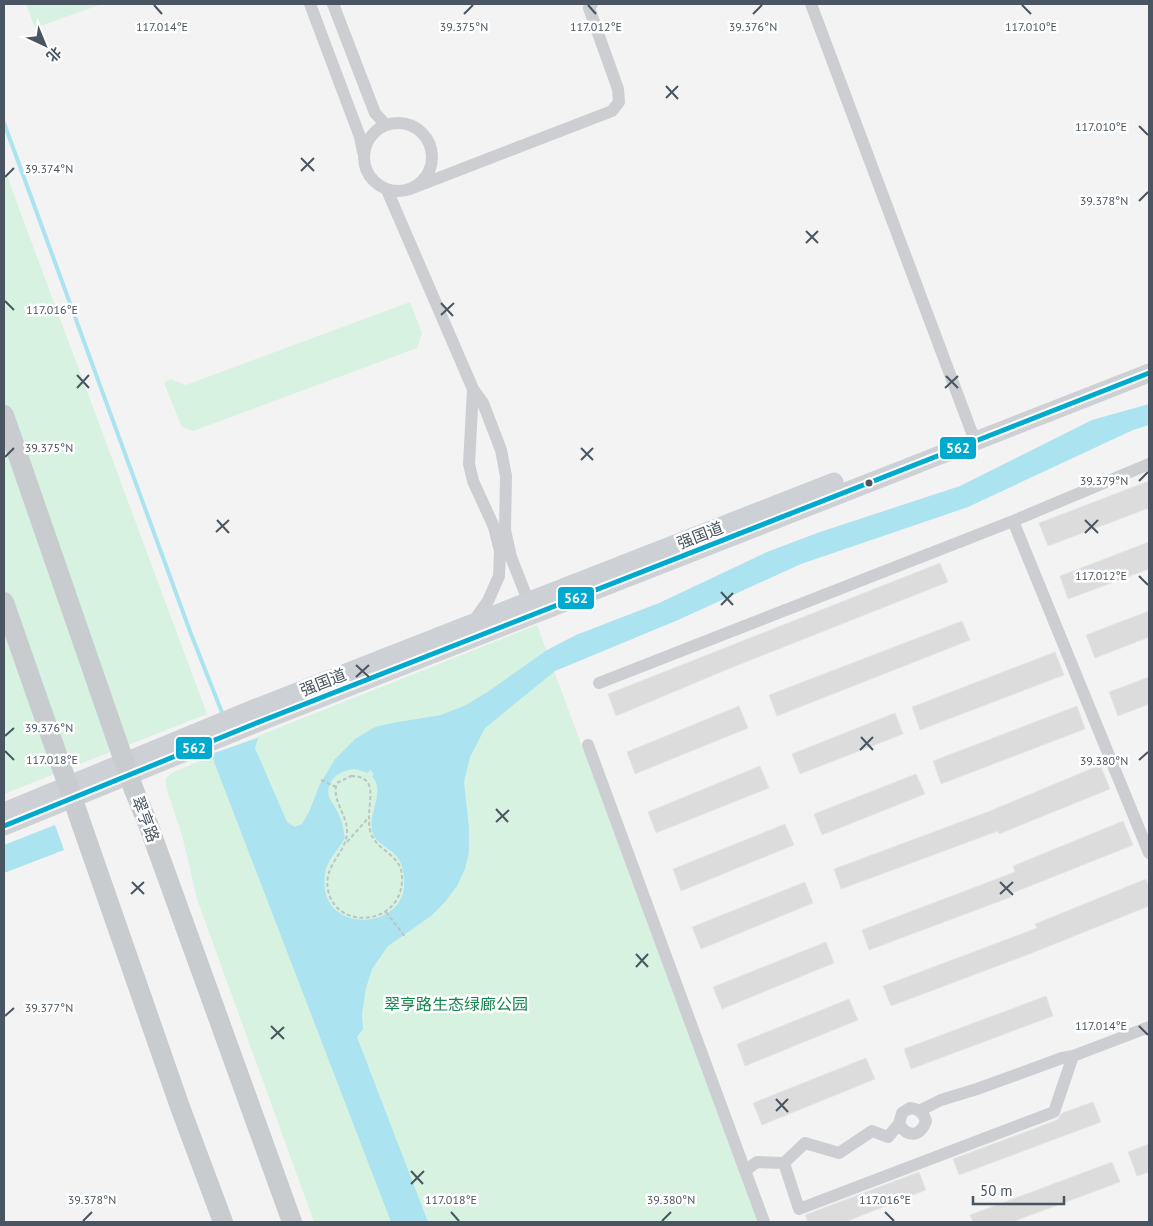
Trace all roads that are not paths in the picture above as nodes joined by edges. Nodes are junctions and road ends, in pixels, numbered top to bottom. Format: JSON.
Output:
{"nodes":[{"id":1,"x":310,"y":4,"type":"edge"},
{"id":2,"x":333,"y":4,"type":"edge"},
{"id":3,"x":592,"y":4,"type":"edge"},
{"id":4,"x":811,"y":4,"type":"edge"},
{"id":5,"x":386,"y":125,"type":"junction"},
{"id":6,"x":364,"y":153,"type":"junction"},
{"id":7,"x":410,"y":189,"type":"junction"},
{"id":8,"x":387,"y":190,"type":"junction"},
{"id":9,"x":1149,"y":360,"type":"edge"},
{"id":10,"x":1149,"y":373,"type":"edge"},
{"id":11,"x":473,"y":389,"type":"junction"},
{"id":12,"x":4,"y":415,"type":"edge"},
{"id":13,"x":973,"y":435,"type":"junction"},
{"id":14,"x":1149,"y":464,"type":"edge"},
{"id":15,"x":1013,"y":521,"type":"junction"},
{"id":16,"x":4,"y":602,"type":"edge"},
{"id":17,"x":531,"y":608,"type":"junction"},
{"id":18,"x":472,"y":624,"type":"junction"},
{"id":19,"x":599,"y":683,"type":"dead end"},
{"id":20,"x":253,"y":717,"type":"junction"},
{"id":21,"x":588,"y":745,"type":"dead end"},
{"id":22,"x":130,"y":776,"type":"junction"},
{"id":23,"x":72,"y":799,"type":"junction"},
{"id":24,"x":4,"y":812,"type":"edge"},
{"id":25,"x":4,"y":826,"type":"edge"},
{"id":26,"x":1149,"y":853,"type":"edge"},
{"id":27,"x":1149,"y":1027,"type":"edge"},
{"id":28,"x":1072,"y":1056,"type":"junction"},
{"id":29,"x":919,"y":1111,"type":"junction"},
{"id":30,"x":898,"y":1124,"type":"junction"},
{"id":31,"x":784,"y":1163,"type":"junction"},
{"id":32,"x":745,"y":1171,"type":"junction"},
{"id":33,"x":224,"y":1222,"type":"edge"},
{"id":34,"x":292,"y":1222,"type":"edge"},
{"id":35,"x":764,"y":1222,"type":"edge"}],
"edges":[{"from":1,"to":6,"type":"street"},
{"from":2,"to":5,"type":"street"},
{"from":3,"to":7,"type":"street"},
{"from":4,"to":13,"type":"street"},
{"from":5,"to":6,"type":"street"},
{"from":5,"to":7,"type":"street"},
{"from":6,"to":8,"type":"street"},
{"from":7,"to":8,"type":"street"},
{"from":8,"to":11,"type":"street"},
{"from":9,"to":13,"type":"main road","name":"强国道"},
{"from":10,"to":13,"type":"main road","name":"强国道"},
{"from":11,"to":17,"type":"street"},
{"from":11,"to":18,"type":"street"},
{"from":12,"to":22,"type":"main road","name":"翠亨路"},
{"from":13,"to":17,"type":"main road","name":"强国道"},
{"from":14,"to":15,"type":"street"},
{"from":15,"to":19,"type":"street"},
{"from":15,"to":26,"type":"street"},
{"from":16,"to":23,"type":"main road"},
{"from":17,"to":18,"type":"main road","name":"强国道"},
{"from":17,"to":20,"type":"main road","name":"强国道"},
{"from":18,"to":20,"type":"main road","name":"强国道"},
{"from":20,"to":22,"type":"main road"},
{"from":21,"to":32,"type":"street"},
{"from":22,"to":23,"type":"main road"},
{"from":22,"to":34,"type":"main road","name":"翠亨路"},
{"from":23,"to":24,"type":"main road"},
{"from":23,"to":25,"type":"main road"},
{"from":23,"to":33,"type":"main road"},
{"from":27,"to":28,"type":"street"},
{"from":28,"to":29,"type":"street"},
{"from":28,"to":31,"type":"street"},
{"from":29,"to":30,"type":"street"},
{"from":29,"to":30,"type":"street"},
{"from":30,"to":31,"type":"street"},
{"from":31,"to":32,"type":"street"},
{"from":32,"to":35,"type":"street"}]}
